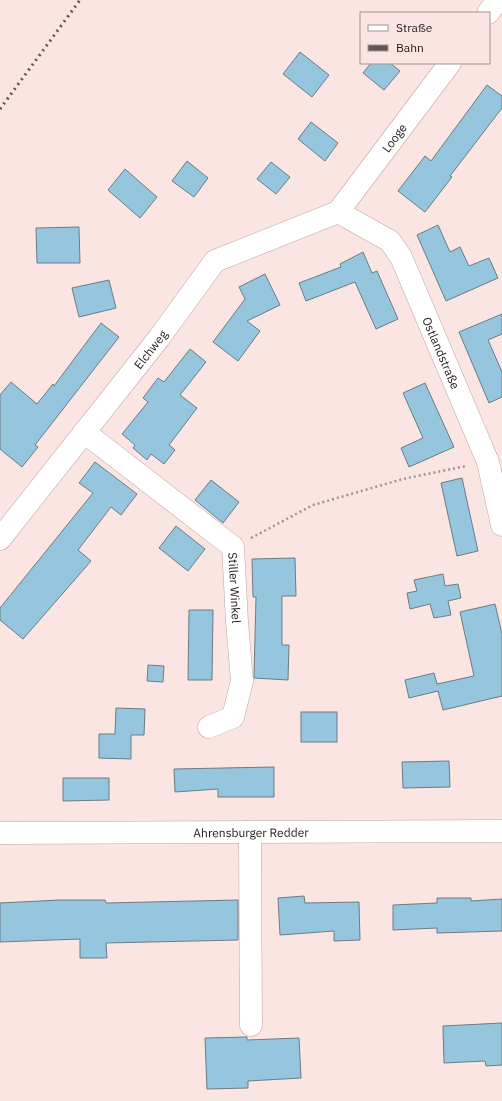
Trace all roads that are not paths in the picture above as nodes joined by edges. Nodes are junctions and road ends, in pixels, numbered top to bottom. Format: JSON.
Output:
{"nodes":[{"id":1,"x":498,"y":0,"type":"edge"},
{"id":2,"x":489,"y":12,"type":"edge"},
{"id":3,"x":449,"y":64,"type":"edge"},
{"id":4,"x":338,"y":212,"type":"junction"},
{"id":5,"x":84,"y":432,"type":"junction"},
{"id":6,"x":502,"y":525,"type":"edge"},
{"id":7,"x":0,"y":539,"type":"edge"},
{"id":8,"x":209,"y":727,"type":"dead end"},
{"id":9,"x":502,"y":831,"type":"edge"},
{"id":10,"x":0,"y":832,"type":"edge"},
{"id":11,"x":246,"y":832,"type":"junction"},
{"id":12,"x":251,"y":1025,"type":"dead end"}],
"edges":[{"from":1,"to":2,"type":"street"},
{"from":3,"to":4,"type":"street","name":"Looge"},
{"from":4,"to":5,"type":"street","name":"Elchweg"},
{"from":4,"to":6,"type":"street","name":"Ostlandstraße"},
{"from":5,"to":7,"type":"street","name":"Elchweg"},
{"from":5,"to":8,"type":"street","name":"Stiller Winkel"},
{"from":9,"to":11,"type":"street","name":"Ahrensburger Redder"},
{"from":10,"to":11,"type":"street","name":"Ahrensburger Redder"},
{"from":11,"to":12,"type":"street"}]}
